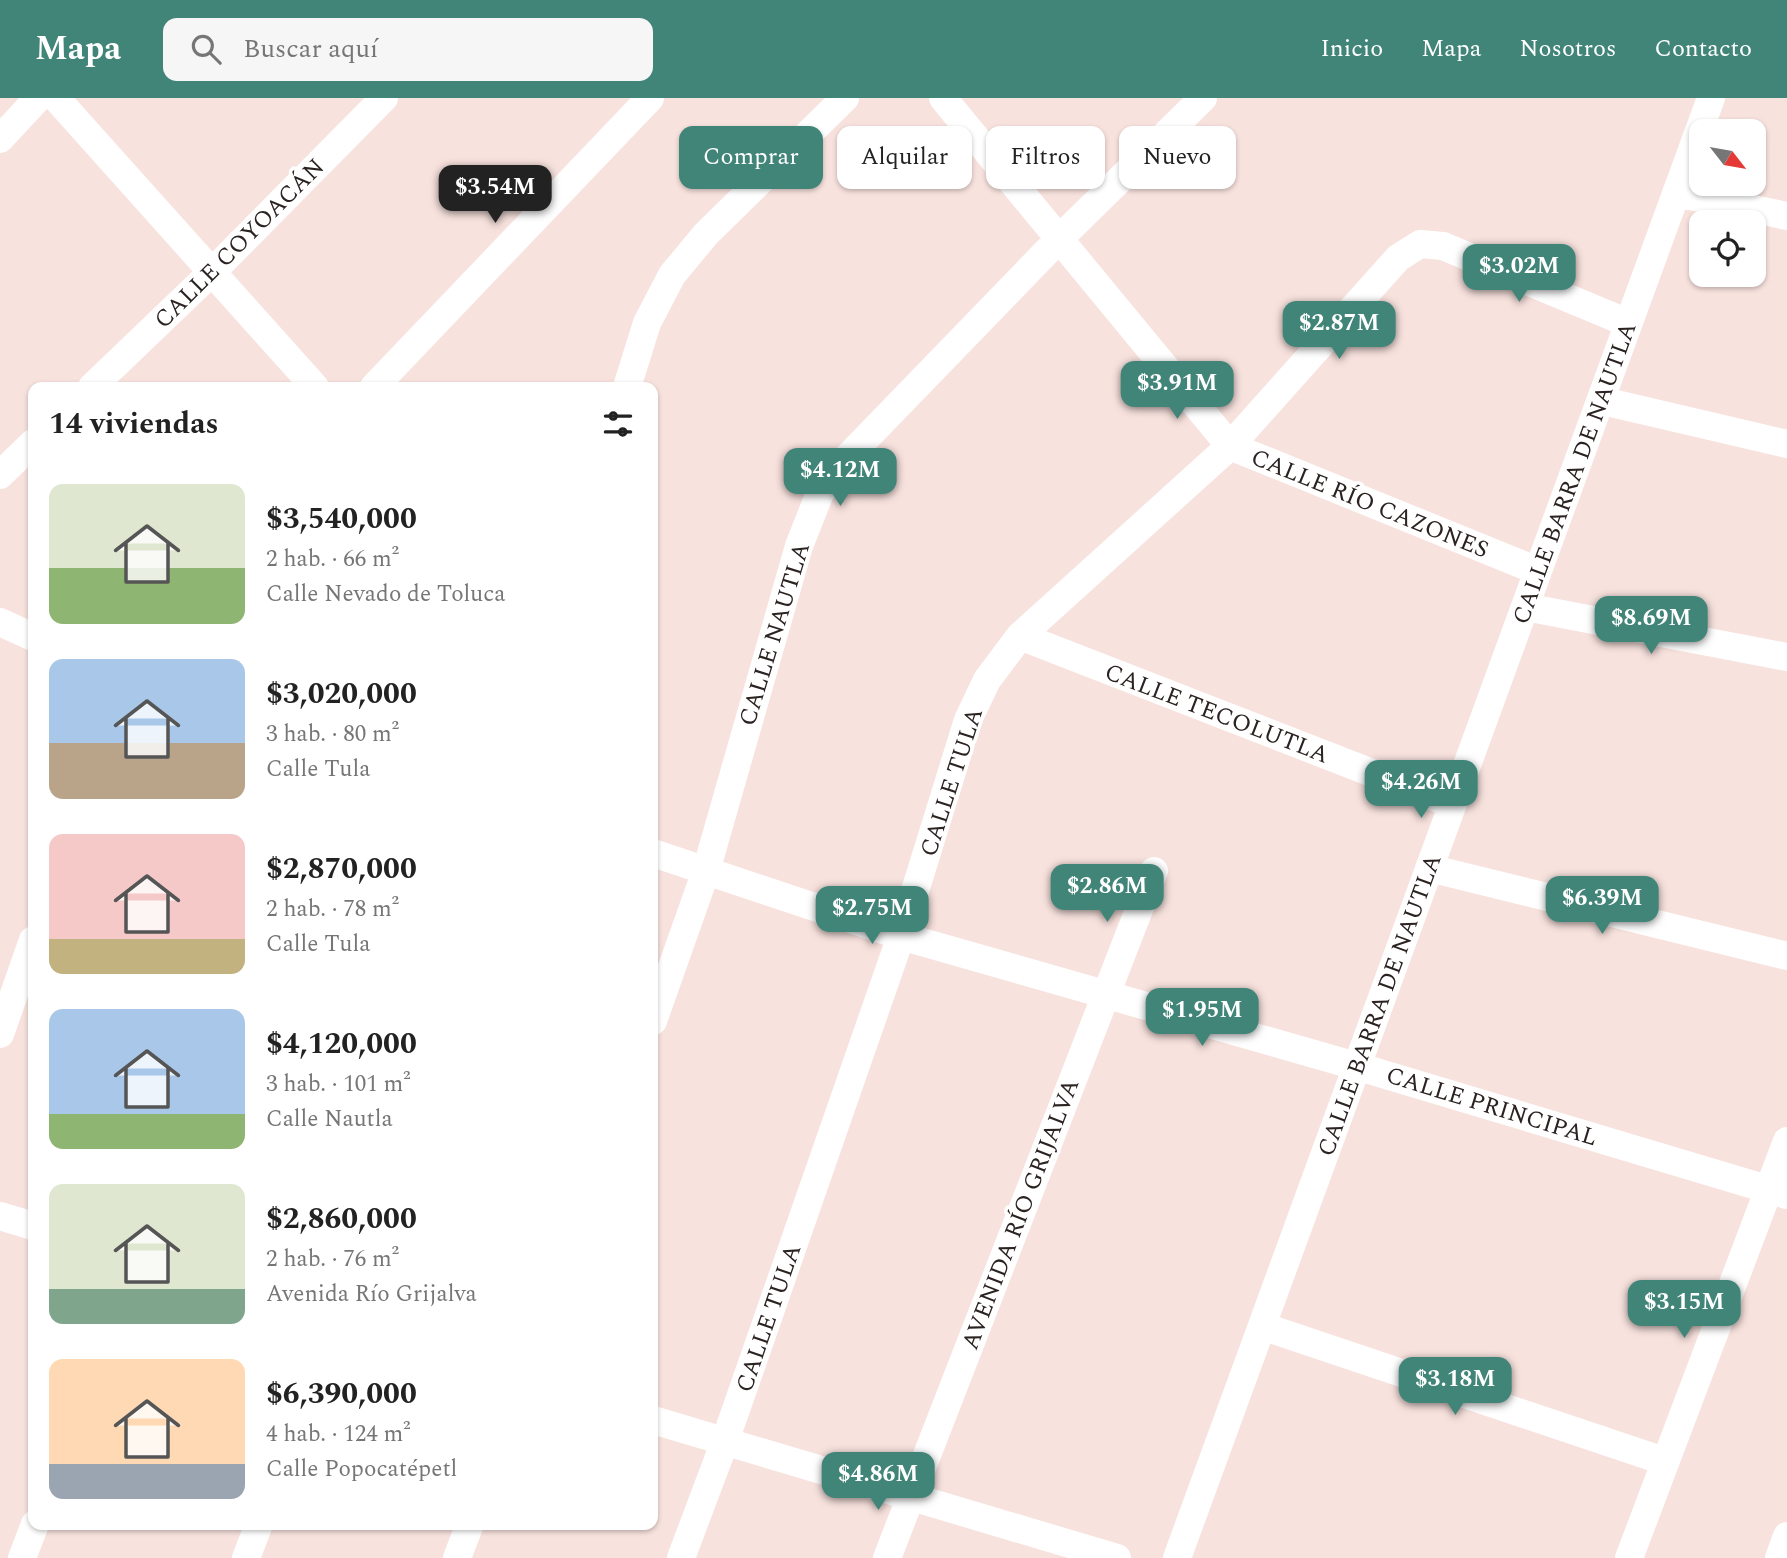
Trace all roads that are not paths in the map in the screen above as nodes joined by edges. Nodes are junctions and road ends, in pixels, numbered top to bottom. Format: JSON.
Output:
{"nodes":[{"id":1,"x":38,"y":98,"type":"edge"},
{"id":2,"x":56,"y":98,"type":"edge"},
{"id":3,"x":384,"y":98,"type":"edge"},
{"id":4,"x":650,"y":98,"type":"edge"},
{"id":5,"x":845,"y":98,"type":"edge"},
{"id":6,"x":943,"y":98,"type":"edge"},
{"id":7,"x":1203,"y":98,"type":"edge"},
{"id":8,"x":1711,"y":98,"type":"edge"},
{"id":9,"x":0,"y":139,"type":"edge"},
{"id":10,"x":1676,"y":192,"type":"junction"},
{"id":11,"x":1787,"y":216,"type":"edge"},
{"id":12,"x":1058,"y":240,"type":"junction"},
{"id":13,"x":214,"y":271,"type":"junction"},
{"id":14,"x":1628,"y":323,"type":"junction"},
{"id":15,"x":97,"y":382,"type":"edge"},
{"id":16,"x":311,"y":382,"type":"edge"},
{"id":17,"x":379,"y":382,"type":"edge"},
{"id":18,"x":629,"y":382,"type":"edge"},
{"id":19,"x":1603,"y":401,"type":"junction"},
{"id":20,"x":1787,"y":444,"type":"edge"},
{"id":21,"x":1230,"y":446,"type":"junction"},
{"id":22,"x":28,"y":448,"type":"edge"},
{"id":23,"x":0,"y":475,"type":"edge"},
{"id":24,"x":1538,"y":571,"type":"junction"},
{"id":25,"x":1525,"y":607,"type":"junction"},
{"id":26,"x":0,"y":622,"type":"edge"},
{"id":27,"x":28,"y":635,"type":"edge"},
{"id":28,"x":1020,"y":636,"type":"junction"},
{"id":29,"x":1787,"y":657,"type":"edge"},
{"id":30,"x":1452,"y":804,"type":"junction"},
{"id":31,"x":658,"y":855,"type":"edge"},
{"id":32,"x":1429,"y":868,"type":"junction"},
{"id":33,"x":706,"y":871,"type":"junction"},
{"id":34,"x":1154,"y":871,"type":"dead end"},
{"id":35,"x":901,"y":936,"type":"junction"},
{"id":36,"x":28,"y":954,"type":"edge"},
{"id":37,"x":1787,"y":956,"type":"edge"},
{"id":38,"x":1106,"y":995,"type":"junction"},
{"id":39,"x":658,"y":1007,"type":"edge"},
{"id":40,"x":0,"y":1034,"type":"edge"},
{"id":41,"x":1356,"y":1066,"type":"junction"},
{"id":42,"x":1787,"y":1141,"type":"edge"},
{"id":43,"x":1778,"y":1192,"type":"edge"},
{"id":44,"x":0,"y":1216,"type":"edge"},
{"id":45,"x":28,"y":1224,"type":"edge"},
{"id":46,"x":1262,"y":1326,"type":"junction"},
{"id":47,"x":658,"y":1421,"type":"edge"},
{"id":48,"x":725,"y":1441,"type":"junction"},
{"id":49,"x":1664,"y":1461,"type":"junction"},
{"id":50,"x":911,"y":1496,"type":"junction"},
{"id":51,"x":33,"y":1530,"type":"edge"},
{"id":52,"x":257,"y":1530,"type":"edge"},
{"id":53,"x":468,"y":1530,"type":"edge"},
{"id":54,"x":1787,"y":1536,"type":"edge"},
{"id":55,"x":1088,"y":1554,"type":"edge"},
{"id":56,"x":22,"y":1558,"type":"edge"},
{"id":57,"x":246,"y":1558,"type":"edge"},
{"id":58,"x":457,"y":1558,"type":"edge"},
{"id":59,"x":681,"y":1558,"type":"edge"},
{"id":60,"x":887,"y":1558,"type":"edge"},
{"id":61,"x":1117,"y":1558,"type":"edge"},
{"id":62,"x":1177,"y":1558,"type":"edge"},
{"id":63,"x":1629,"y":1558,"type":"edge"},
{"id":64,"x":1779,"y":1558,"type":"edge"}],
"edges":[{"from":1,"to":9,"type":"street"},
{"from":2,"to":13,"type":"street"},
{"from":3,"to":13,"type":"street","name":"CALLE COYOACÁN"},
{"from":4,"to":17,"type":"street"},
{"from":5,"to":18,"type":"street"},
{"from":6,"to":12,"type":"street","name":"CALLE RÍO CAZONES"},
{"from":7,"to":12,"type":"street","name":"CALLE NAUTLA"},
{"from":8,"to":10,"type":"street","name":"CALLE BARRA DE NAUTLA"},
{"from":10,"to":11,"type":"street"},
{"from":10,"to":14,"type":"street","name":"CALLE BARRA DE NAUTLA"},
{"from":12,"to":21,"type":"street","name":"CALLE RÍO CAZONES"},
{"from":12,"to":33,"type":"street","name":"CALLE NAUTLA"},
{"from":13,"to":15,"type":"street","name":"CALLE COYOACÁN"},
{"from":13,"to":16,"type":"street"},
{"from":14,"to":19,"type":"street","name":"CALLE BARRA DE NAUTLA"},
{"from":14,"to":21,"type":"street","name":"CALLE TULA"},
{"from":19,"to":20,"type":"street"},
{"from":19,"to":24,"type":"street","name":"CALLE BARRA DE NAUTLA"},
{"from":21,"to":24,"type":"street","name":"CALLE RÍO CAZONES"},
{"from":21,"to":28,"type":"street","name":"CALLE TULA"},
{"from":22,"to":23,"type":"street"},
{"from":24,"to":25,"type":"street","name":"CALLE BARRA DE NAUTLA"},
{"from":25,"to":29,"type":"street"},
{"from":25,"to":30,"type":"street","name":"CALLE BARRA DE NAUTLA"},
{"from":26,"to":27,"type":"street"},
{"from":28,"to":30,"type":"street","name":"CALLE TECOLUTLA"},
{"from":28,"to":35,"type":"street","name":"CALLE TULA"},
{"from":30,"to":32,"type":"street","name":"CALLE BARRA DE NAUTLA"},
{"from":31,"to":33,"type":"street","name":"CALLE PRINCIPAL"},
{"from":32,"to":37,"type":"street"},
{"from":32,"to":41,"type":"street","name":"CALLE BARRA DE NAUTLA"},
{"from":33,"to":35,"type":"street","name":"CALLE PRINCIPAL"},
{"from":33,"to":39,"type":"street","name":"CALLE NAUTLA"},
{"from":34,"to":38,"type":"street","name":"AVENIDA RÍO GRIJALVA"},
{"from":35,"to":38,"type":"street","name":"CALLE PRINCIPAL"},
{"from":35,"to":48,"type":"street","name":"CALLE TULA"},
{"from":36,"to":40,"type":"street"},
{"from":38,"to":41,"type":"street","name":"CALLE PRINCIPAL"},
{"from":38,"to":50,"type":"street","name":"AVENIDA RÍO GRIJALVA"},
{"from":41,"to":43,"type":"street","name":"CALLE PRINCIPAL"},
{"from":41,"to":46,"type":"street","name":"CALLE BARRA DE NAUTLA"},
{"from":42,"to":43,"type":"street"},
{"from":43,"to":49,"type":"street"},
{"from":44,"to":45,"type":"street"},
{"from":46,"to":49,"type":"street"},
{"from":46,"to":62,"type":"street","name":"CALLE BARRA DE NAUTLA"},
{"from":47,"to":48,"type":"street"},
{"from":48,"to":50,"type":"street"},
{"from":48,"to":59,"type":"street","name":"CALLE TULA"},
{"from":49,"to":63,"type":"street"},
{"from":50,"to":55,"type":"street"},
{"from":50,"to":60,"type":"street","name":"AVENIDA RÍO GRIJALVA"},
{"from":51,"to":56,"type":"street"},
{"from":52,"to":57,"type":"street"},
{"from":53,"to":58,"type":"street"},
{"from":54,"to":64,"type":"street"},
{"from":55,"to":61,"type":"street"}]}
